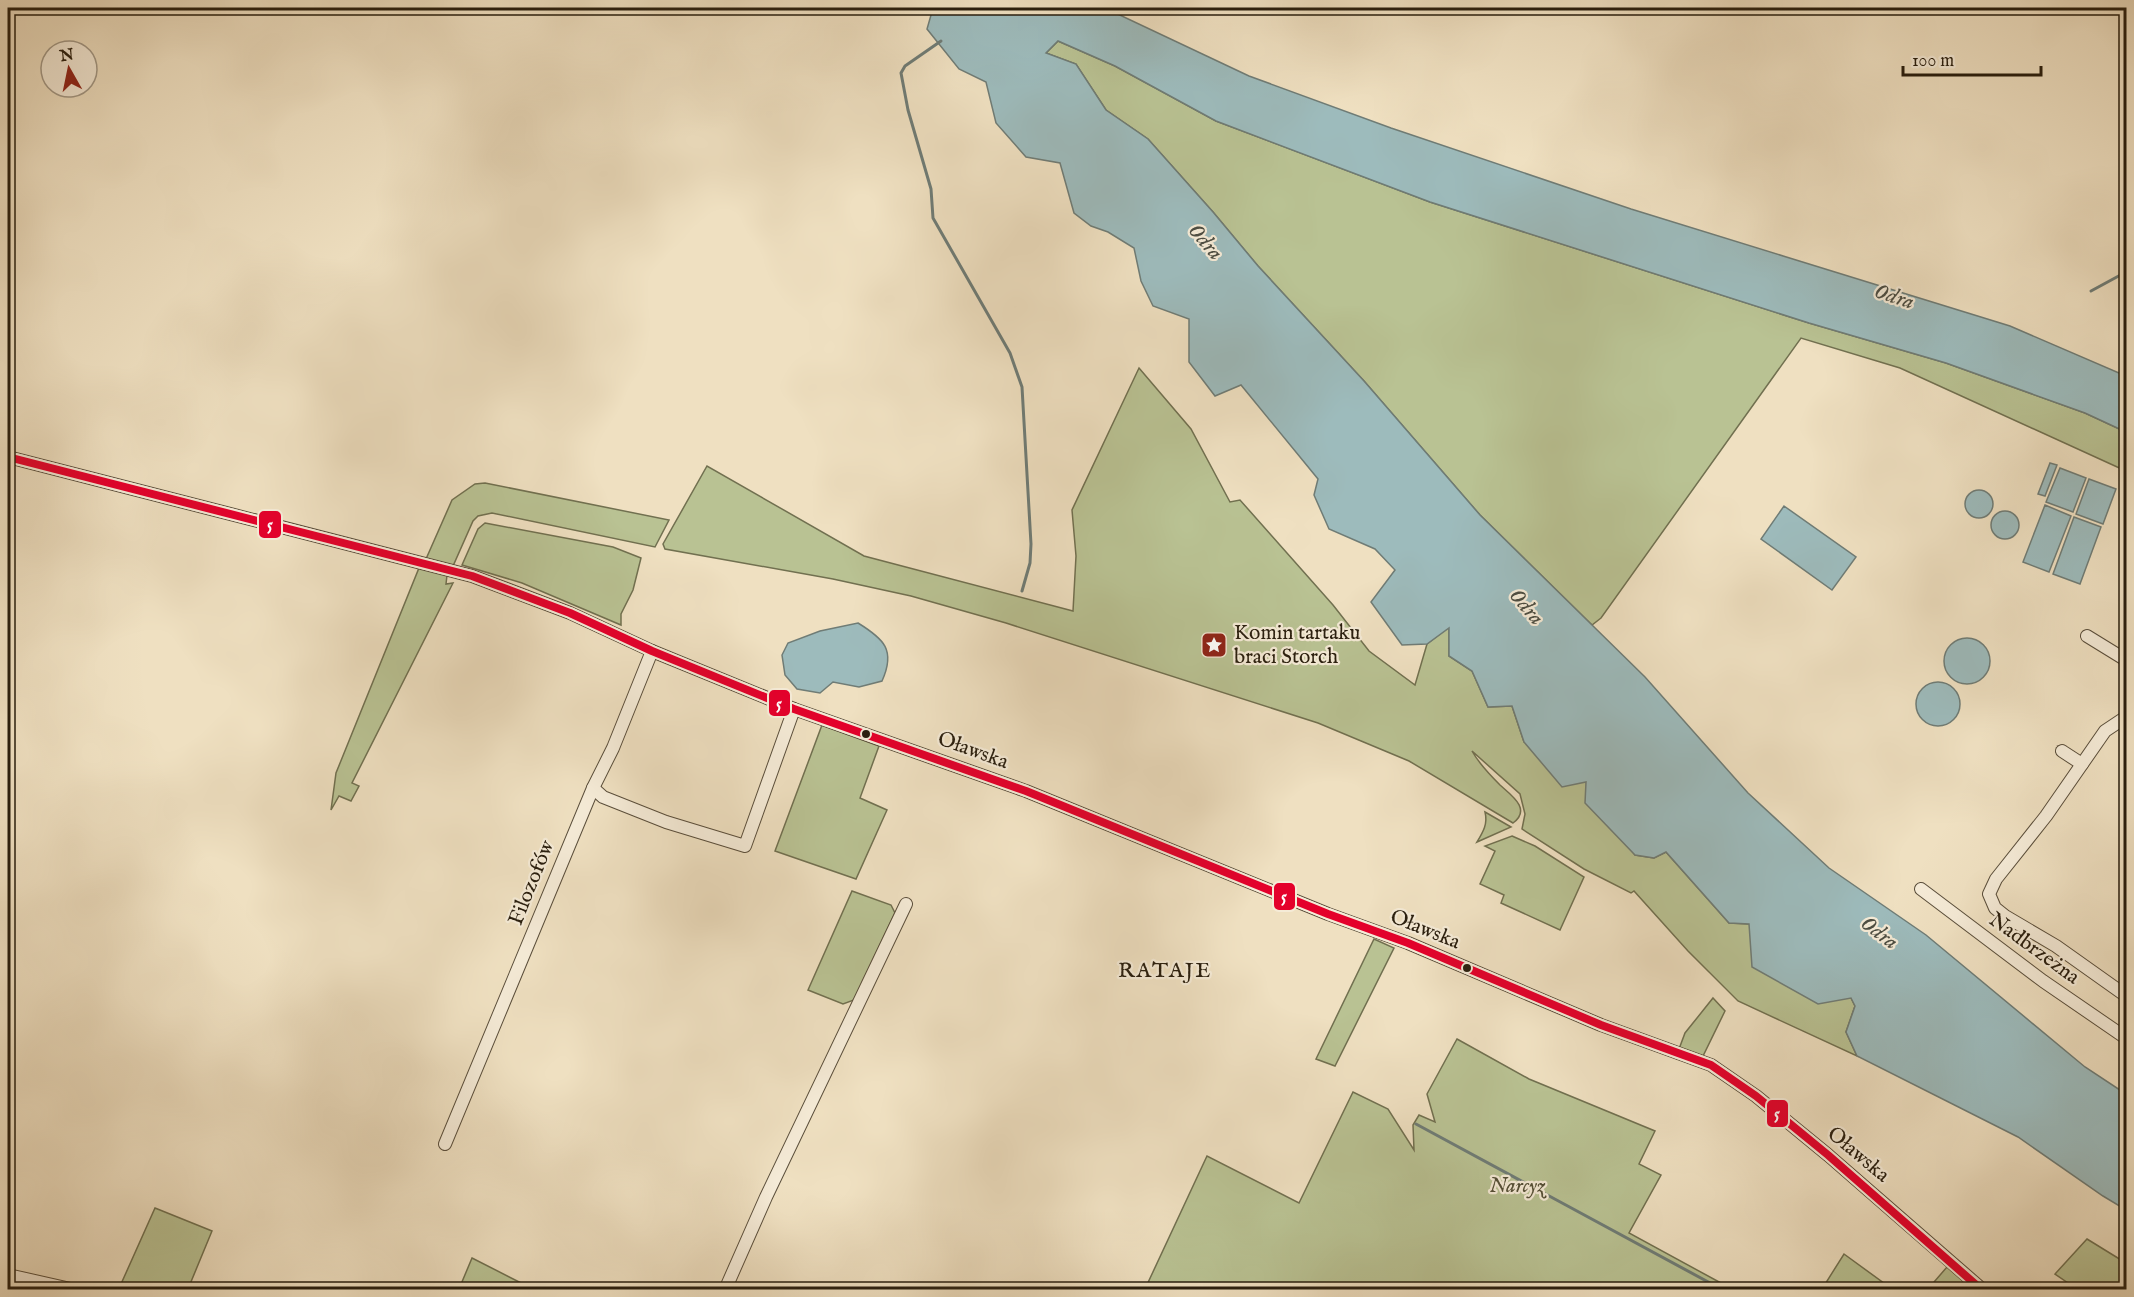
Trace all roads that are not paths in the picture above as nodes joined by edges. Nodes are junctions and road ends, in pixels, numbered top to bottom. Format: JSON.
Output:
{"nodes":[{"id":1,"x":8,"y":457,"type":"edge"},
{"id":2,"x":2087,"y":636,"type":"dead end"},
{"id":3,"x":652,"y":651,"type":"junction"},
{"id":4,"x":2127,"y":660,"type":"edge"},
{"id":5,"x":794,"y":709,"type":"junction"},
{"id":6,"x":2127,"y":717,"type":"edge"},
{"id":7,"x":2062,"y":751,"type":"dead end"},
{"id":8,"x":2082,"y":764,"type":"junction"},
{"id":9,"x":593,"y":788,"type":"junction"},
{"id":10,"x":1921,"y":889,"type":"dead end"},
{"id":11,"x":906,"y":904,"type":"dead end"},
{"id":12,"x":2126,"y":994,"type":"edge"},
{"id":13,"x":2127,"y":1038,"type":"edge"},
{"id":14,"x":445,"y":1144,"type":"dead end"},
{"id":15,"x":8,"y":1275,"type":"edge"},
{"id":16,"x":75,"y":1290,"type":"edge"},
{"id":17,"x":725,"y":1290,"type":"edge"},
{"id":18,"x":1983,"y":1290,"type":"edge"}],
"edges":[{"from":1,"to":3,"type":"street","name":"Oławska"},
{"from":2,"to":4,"type":"street"},
{"from":3,"to":5,"type":"street","name":"Oławska"},
{"from":3,"to":9,"type":"street","name":"Filozofów"},
{"from":5,"to":9,"type":"street"},
{"from":5,"to":18,"type":"street","name":"Oławska"},
{"from":6,"to":8,"type":"street"},
{"from":7,"to":8,"type":"street"},
{"from":8,"to":12,"type":"street"},
{"from":9,"to":14,"type":"street","name":"Filozofów"},
{"from":10,"to":13,"type":"street","name":"Nadbrzeżna"},
{"from":11,"to":17,"type":"street"},
{"from":15,"to":16,"type":"street"}]}
